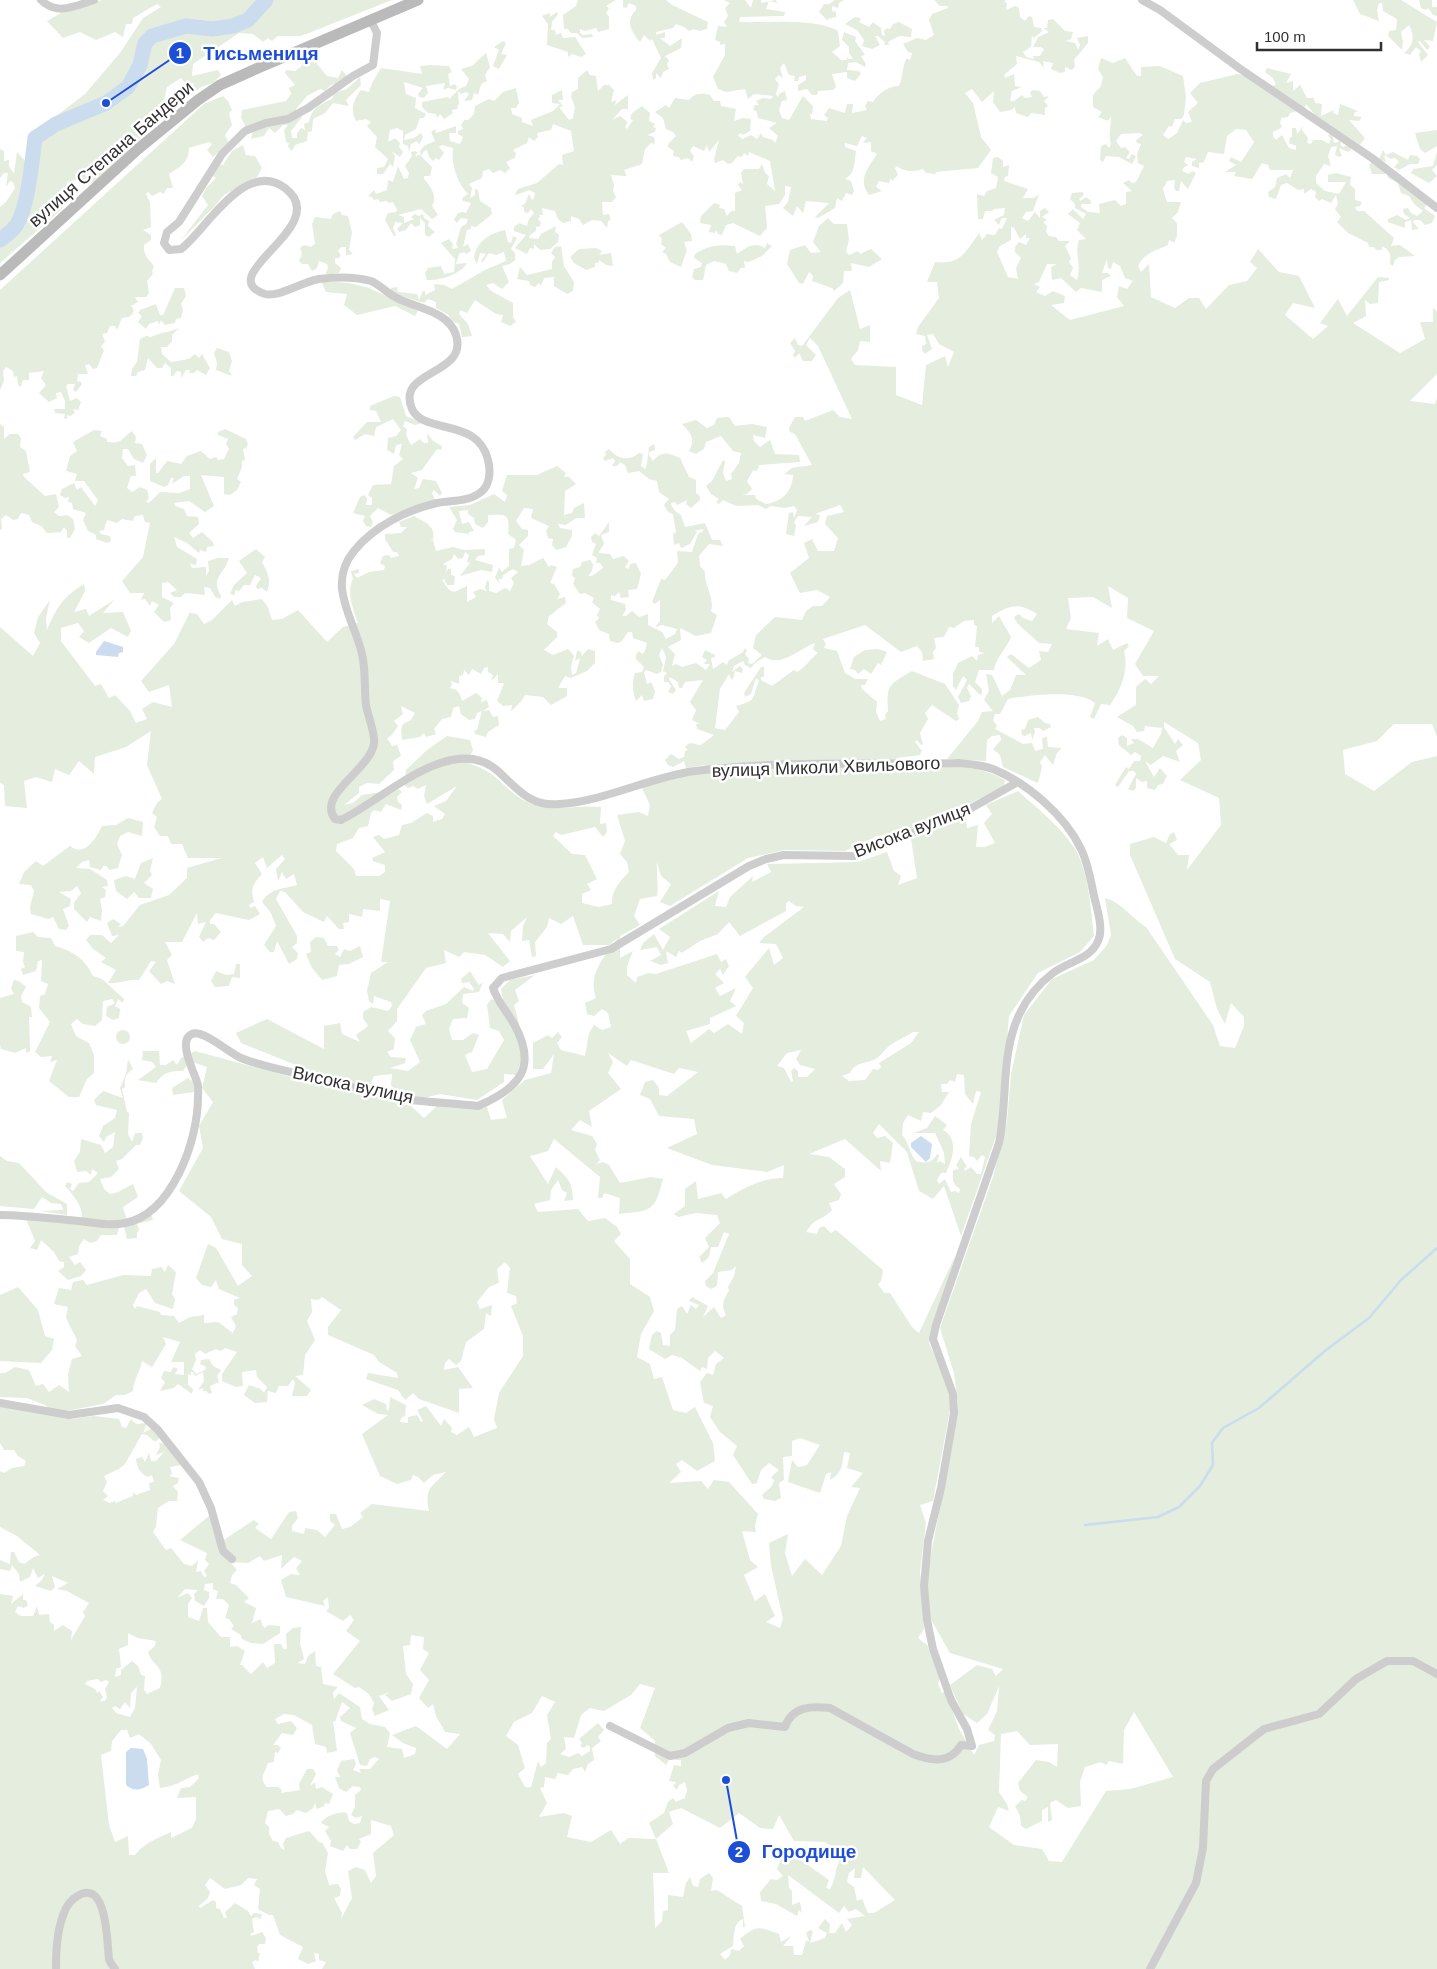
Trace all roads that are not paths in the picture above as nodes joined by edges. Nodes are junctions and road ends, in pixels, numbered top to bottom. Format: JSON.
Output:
{"nodes":[{"id":1,"x":41,"y":0,"type":"edge"},
{"id":2,"x":94,"y":0,"type":"edge"},
{"id":3,"x":418,"y":0,"type":"edge"},
{"id":4,"x":1142,"y":0,"type":"edge"},
{"id":5,"x":370,"y":20,"type":"junction"},
{"id":6,"x":1437,"y":208,"type":"edge"},
{"id":7,"x":0,"y":275,"type":"edge"},
{"id":8,"x":1016,"y":783,"type":"junction"},
{"id":9,"x":0,"y":1215,"type":"edge"},
{"id":10,"x":0,"y":1403,"type":"edge"},
{"id":11,"x":232,"y":1559,"type":"dead end"},
{"id":12,"x":1437,"y":1674,"type":"edge"},
{"id":13,"x":610,"y":1726,"type":"dead end"},
{"id":14,"x":56,"y":1969,"type":"edge"},
{"id":15,"x":115,"y":1969,"type":"edge"},
{"id":16,"x":1150,"y":1969,"type":"edge"}],
"edges":[{"from":1,"to":2,"type":"street"},
{"from":3,"to":5,"type":"main road","name":"вулиця Степана Бандери"},
{"from":4,"to":6,"type":"street"},
{"from":5,"to":7,"type":"main road","name":"вулиця Степана Бандери"},
{"from":5,"to":8,"type":"street","name":"вулиця Миколи Хвильового"},
{"from":8,"to":9,"type":"street","name":"Висока вулиця"},
{"from":8,"to":13,"type":"street"},
{"from":10,"to":11,"type":"street"},
{"from":12,"to":16,"type":"street"},
{"from":14,"to":15,"type":"street"}]}
